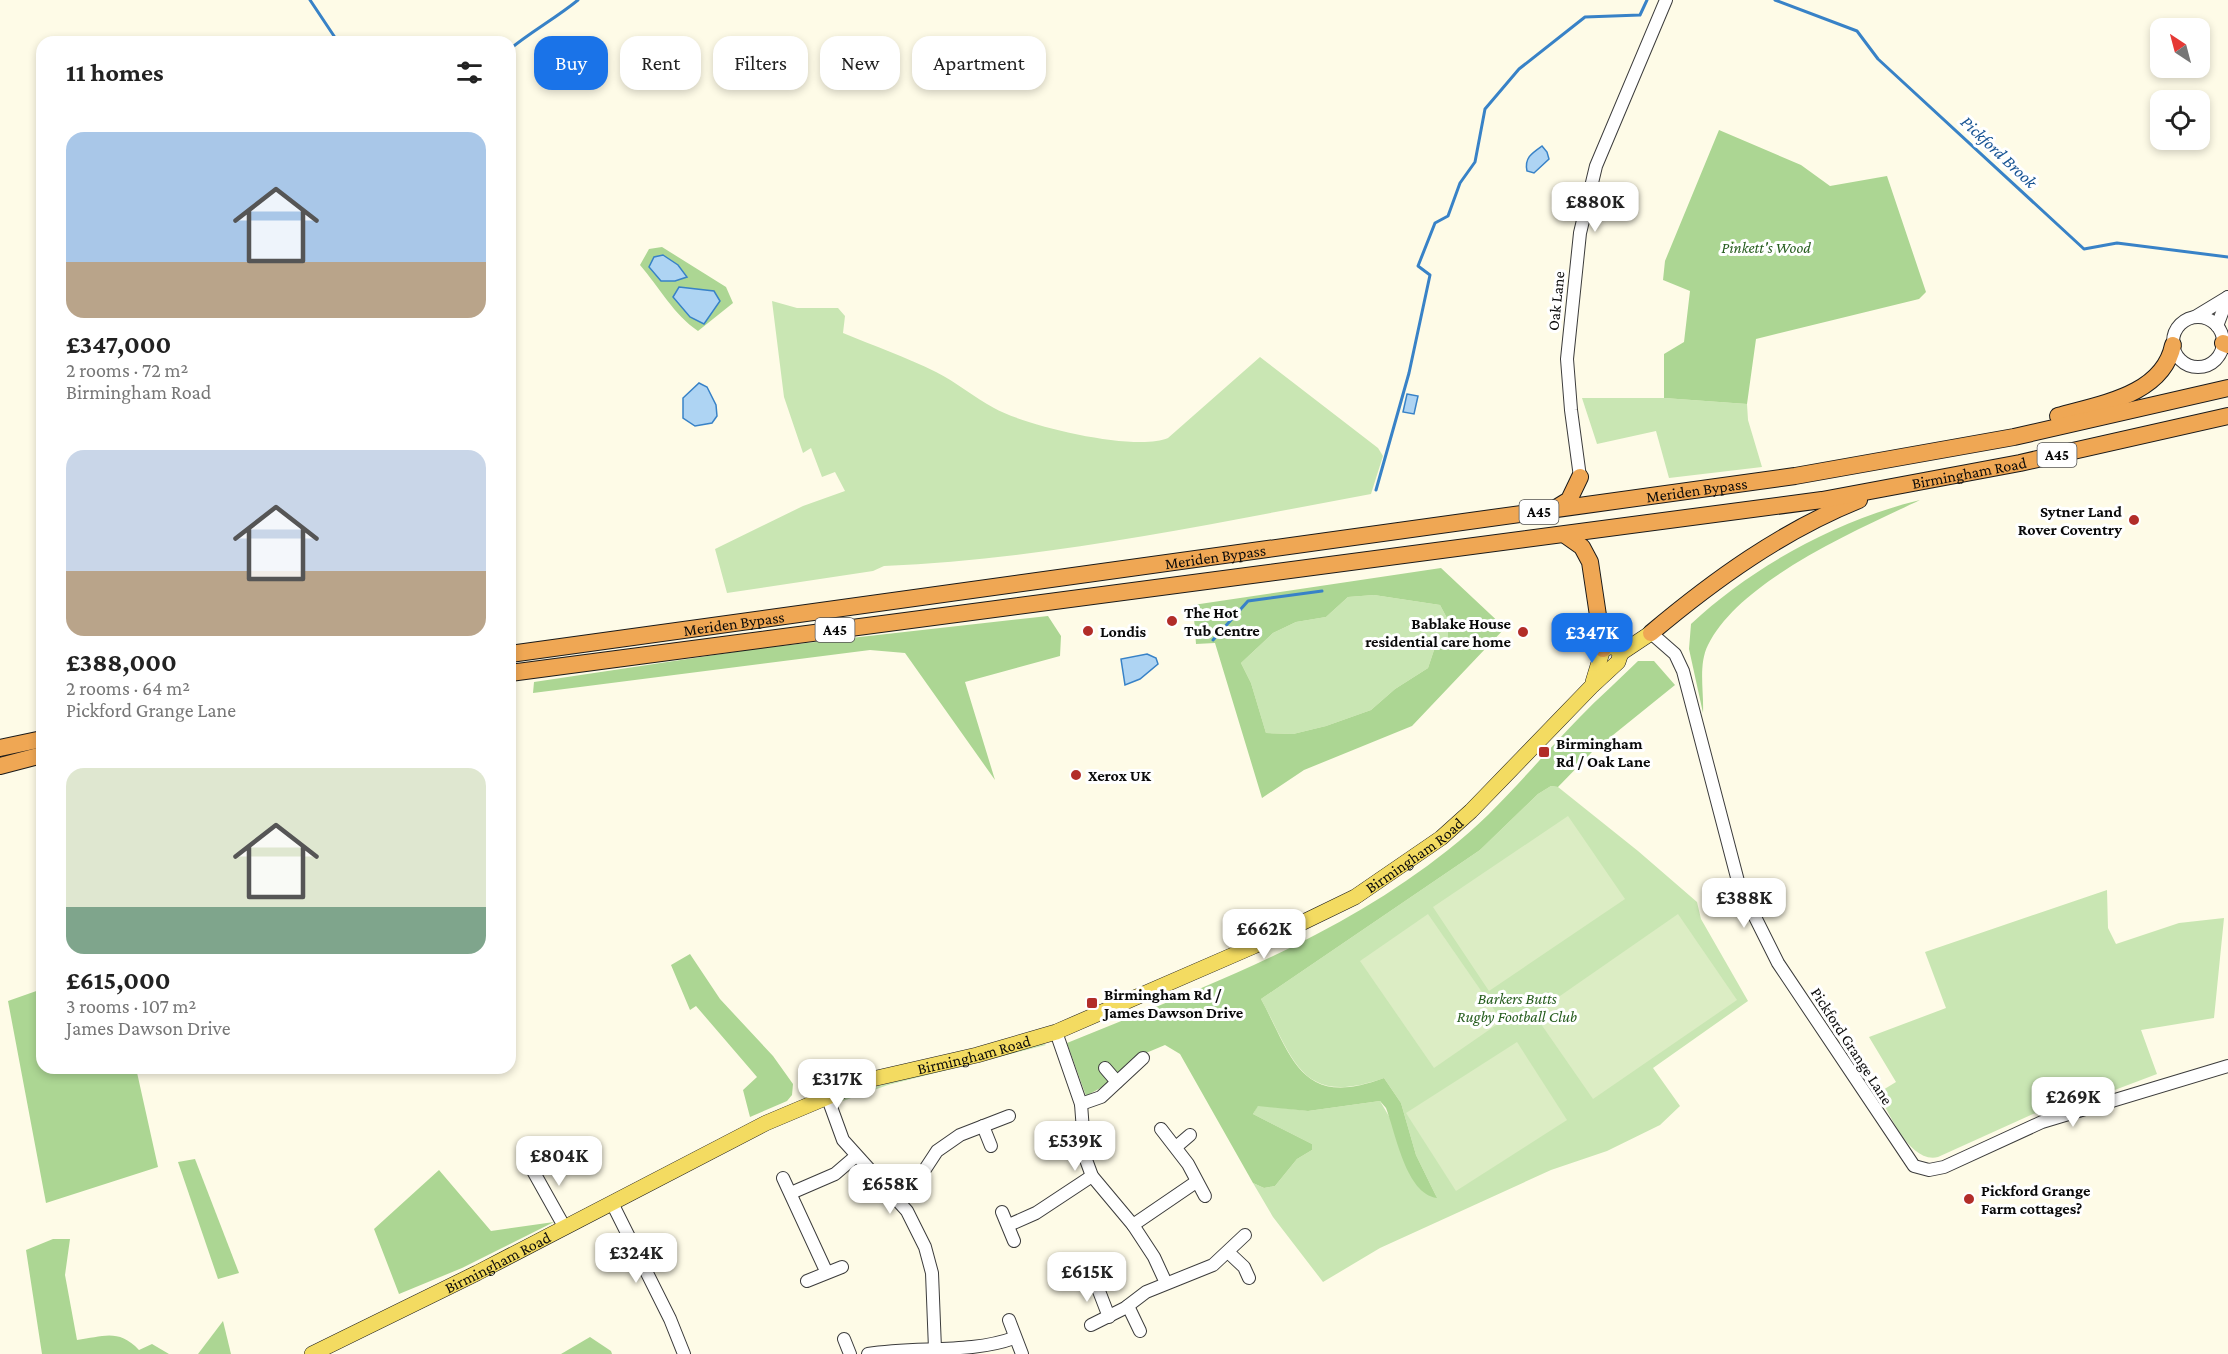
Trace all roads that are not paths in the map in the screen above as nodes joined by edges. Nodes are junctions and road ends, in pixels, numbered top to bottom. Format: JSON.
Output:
{"nodes":[{"id":1,"x":1666,"y":0,"type":"edge"},
{"id":2,"x":2228,"y":297,"type":"edge"},
{"id":3,"x":2195,"y":317,"type":"junction"},
{"id":4,"x":2217,"y":326,"type":"junction"},
{"id":5,"x":2225,"y":344,"type":"edge"},
{"id":6,"x":2173,"y":345,"type":"junction"},
{"id":7,"x":2228,"y":388,"type":"edge"},
{"id":8,"x":2228,"y":416,"type":"edge"},
{"id":9,"x":1945,"y":450,"type":"junction"},
{"id":10,"x":1921,"y":455,"type":"joint"},
{"id":11,"x":1580,"y":477,"type":"junction"},
{"id":12,"x":1885,"y":489,"type":"junction"},
{"id":13,"x":1605,"y":503,"type":"junction"},
{"id":14,"x":1553,"y":510,"type":"junction"},
{"id":15,"x":1565,"y":535,"type":"junction"},
{"id":16,"x":1651,"y":633,"type":"junction"},
{"id":17,"x":516,"y":653,"type":"edge"},
{"id":18,"x":1610,"y":657,"type":"junction"},
{"id":19,"x":516,"y":672,"type":"edge"},
{"id":20,"x":36,"y":740,"type":"edge"},
{"id":21,"x":1,"y":748,"type":"edge"},
{"id":22,"x":36,"y":757,"type":"edge"},
{"id":23,"x":0,"y":766,"type":"edge"},
{"id":24,"x":1056,"y":1032,"type":"junction"},
{"id":25,"x":1143,"y":1058,"type":"dead end"},
{"id":26,"x":2228,"y":1066,"type":"edge"},
{"id":27,"x":1105,"y":1068,"type":"dead end"},
{"id":28,"x":1117,"y":1082,"type":"junction"},
{"id":29,"x":827,"y":1096,"type":"junction"},
{"id":30,"x":1081,"y":1104,"type":"junction"},
{"id":31,"x":1009,"y":1116,"type":"dead end"},
{"id":32,"x":983,"y":1126,"type":"junction"},
{"id":33,"x":1161,"y":1129,"type":"dead end"},
{"id":34,"x":1190,"y":1135,"type":"dead end"},
{"id":35,"x":992,"y":1146,"type":"dead end"},
{"id":36,"x":1176,"y":1147,"type":"junction"},
{"id":37,"x":856,"y":1156,"type":"junction"},
{"id":38,"x":528,"y":1158,"type":"dead end"},
{"id":39,"x":1092,"y":1176,"type":"junction"},
{"id":40,"x":783,"y":1178,"type":"dead end"},
{"id":41,"x":1196,"y":1182,"type":"junction"},
{"id":42,"x":791,"y":1193,"type":"junction"},
{"id":43,"x":1205,"y":1196,"type":"dead end"},
{"id":44,"x":897,"y":1200,"type":"junction"},
{"id":45,"x":612,"y":1203,"type":"junction"},
{"id":46,"x":1002,"y":1212,"type":"dead end"},
{"id":47,"x":1009,"y":1225,"type":"junction"},
{"id":48,"x":1133,"y":1225,"type":"junction"},
{"id":49,"x":565,"y":1228,"type":"junction"},
{"id":50,"x":1245,"y":1235,"type":"dead end"},
{"id":51,"x":1014,"y":1241,"type":"dead end"},
{"id":52,"x":1228,"y":1252,"type":"junction"},
{"id":53,"x":842,"y":1267,"type":"dead end"},
{"id":54,"x":826,"y":1272,"type":"junction"},
{"id":55,"x":1094,"y":1278,"type":"dead end"},
{"id":56,"x":1249,"y":1278,"type":"dead end"},
{"id":57,"x":807,"y":1281,"type":"dead end"},
{"id":58,"x":1166,"y":1284,"type":"junction"},
{"id":59,"x":1128,"y":1306,"type":"junction"},
{"id":60,"x":1109,"y":1317,"type":"junction"},
{"id":61,"x":1009,"y":1320,"type":"dead end"},
{"id":62,"x":1091,"y":1325,"type":"dead end"},
{"id":63,"x":1140,"y":1331,"type":"dead end"},
{"id":64,"x":1014,"y":1338,"type":"junction"},
{"id":65,"x":844,"y":1339,"type":"dead end"},
{"id":66,"x":935,"y":1349,"type":"junction"},
{"id":67,"x":312,"y":1354,"type":"edge"},
{"id":68,"x":684,"y":1354,"type":"edge"},
{"id":69,"x":850,"y":1354,"type":"edge"},
{"id":70,"x":868,"y":1354,"type":"edge"},
{"id":71,"x":1022,"y":1354,"type":"edge"}],
"edges":[{"from":1,"to":11,"type":"street","name":"Oak Lane"},
{"from":2,"to":3,"type":"street"},
{"from":2,"to":4,"type":"street"},
{"from":3,"to":4,"type":"street"},
{"from":3,"to":6,"type":"street"},
{"from":4,"to":5,"type":"street"},
{"from":5,"to":6,"type":"street"},
{"from":6,"to":9,"type":"highway"},
{"from":7,"to":9,"type":"highway","name":"Birmingham Road","number":"A45"},
{"from":8,"to":12,"type":"highway","name":"Birmingham Road","number":"A45"},
{"from":9,"to":10,"type":"highway","name":"Birmingham Road","number":"A45"},
{"from":10,"to":13,"type":"highway","name":"Meriden Bypass","number":"A45"},
{"from":11,"to":13,"type":"highway"},
{"from":11,"to":14,"type":"highway"},
{"from":12,"to":15,"type":"highway","name":"Meriden Bypass","number":"A45"},
{"from":12,"to":16,"type":"highway","number":"A45"},
{"from":13,"to":14,"type":"highway","name":"Meriden Bypass","number":"A45"},
{"from":14,"to":17,"type":"highway","name":"Meriden Bypass","number":"A45"},
{"from":15,"to":18,"type":"highway","number":"A45"},
{"from":15,"to":19,"type":"highway","name":"Meriden Bypass","number":"A45"},
{"from":16,"to":18,"type":"main road","name":"Birmingham Road"},
{"from":16,"to":26,"type":"street","name":"Pickford Grange Lane"},
{"from":18,"to":24,"type":"main road","name":"Birmingham Road"},
{"from":20,"to":21,"type":"highway"},
{"from":22,"to":23,"type":"highway"},
{"from":24,"to":29,"type":"main road","name":"Birmingham Road"},
{"from":24,"to":30,"type":"street"},
{"from":25,"to":28,"type":"street"},
{"from":27,"to":28,"type":"street"},
{"from":28,"to":30,"type":"street"},
{"from":29,"to":37,"type":"street"},
{"from":29,"to":45,"type":"main road","name":"Birmingham Road"},
{"from":30,"to":39,"type":"street"},
{"from":31,"to":32,"type":"street"},
{"from":32,"to":35,"type":"street"},
{"from":32,"to":44,"type":"street"},
{"from":33,"to":36,"type":"street"},
{"from":34,"to":36,"type":"street"},
{"from":36,"to":41,"type":"street"},
{"from":37,"to":42,"type":"street"},
{"from":37,"to":44,"type":"street"},
{"from":38,"to":49,"type":"street"},
{"from":39,"to":47,"type":"street"},
{"from":39,"to":48,"type":"street"},
{"from":40,"to":42,"type":"street"},
{"from":41,"to":43,"type":"street"},
{"from":41,"to":48,"type":"street"},
{"from":42,"to":54,"type":"street"},
{"from":44,"to":66,"type":"street"},
{"from":45,"to":49,"type":"main road","name":"Birmingham Road"},
{"from":45,"to":68,"type":"street"},
{"from":46,"to":47,"type":"street"},
{"from":47,"to":51,"type":"street"},
{"from":48,"to":58,"type":"street"},
{"from":49,"to":67,"type":"main road","name":"Birmingham Road"},
{"from":50,"to":52,"type":"street"},
{"from":52,"to":56,"type":"street"},
{"from":52,"to":58,"type":"street"},
{"from":53,"to":54,"type":"street"},
{"from":54,"to":57,"type":"street"},
{"from":55,"to":60,"type":"street"},
{"from":58,"to":59,"type":"street"},
{"from":59,"to":60,"type":"street"},
{"from":59,"to":63,"type":"street"},
{"from":60,"to":62,"type":"street"},
{"from":61,"to":64,"type":"street"},
{"from":64,"to":66,"type":"street"},
{"from":64,"to":71,"type":"street"},
{"from":65,"to":69,"type":"street"},
{"from":66,"to":70,"type":"street"}]}
